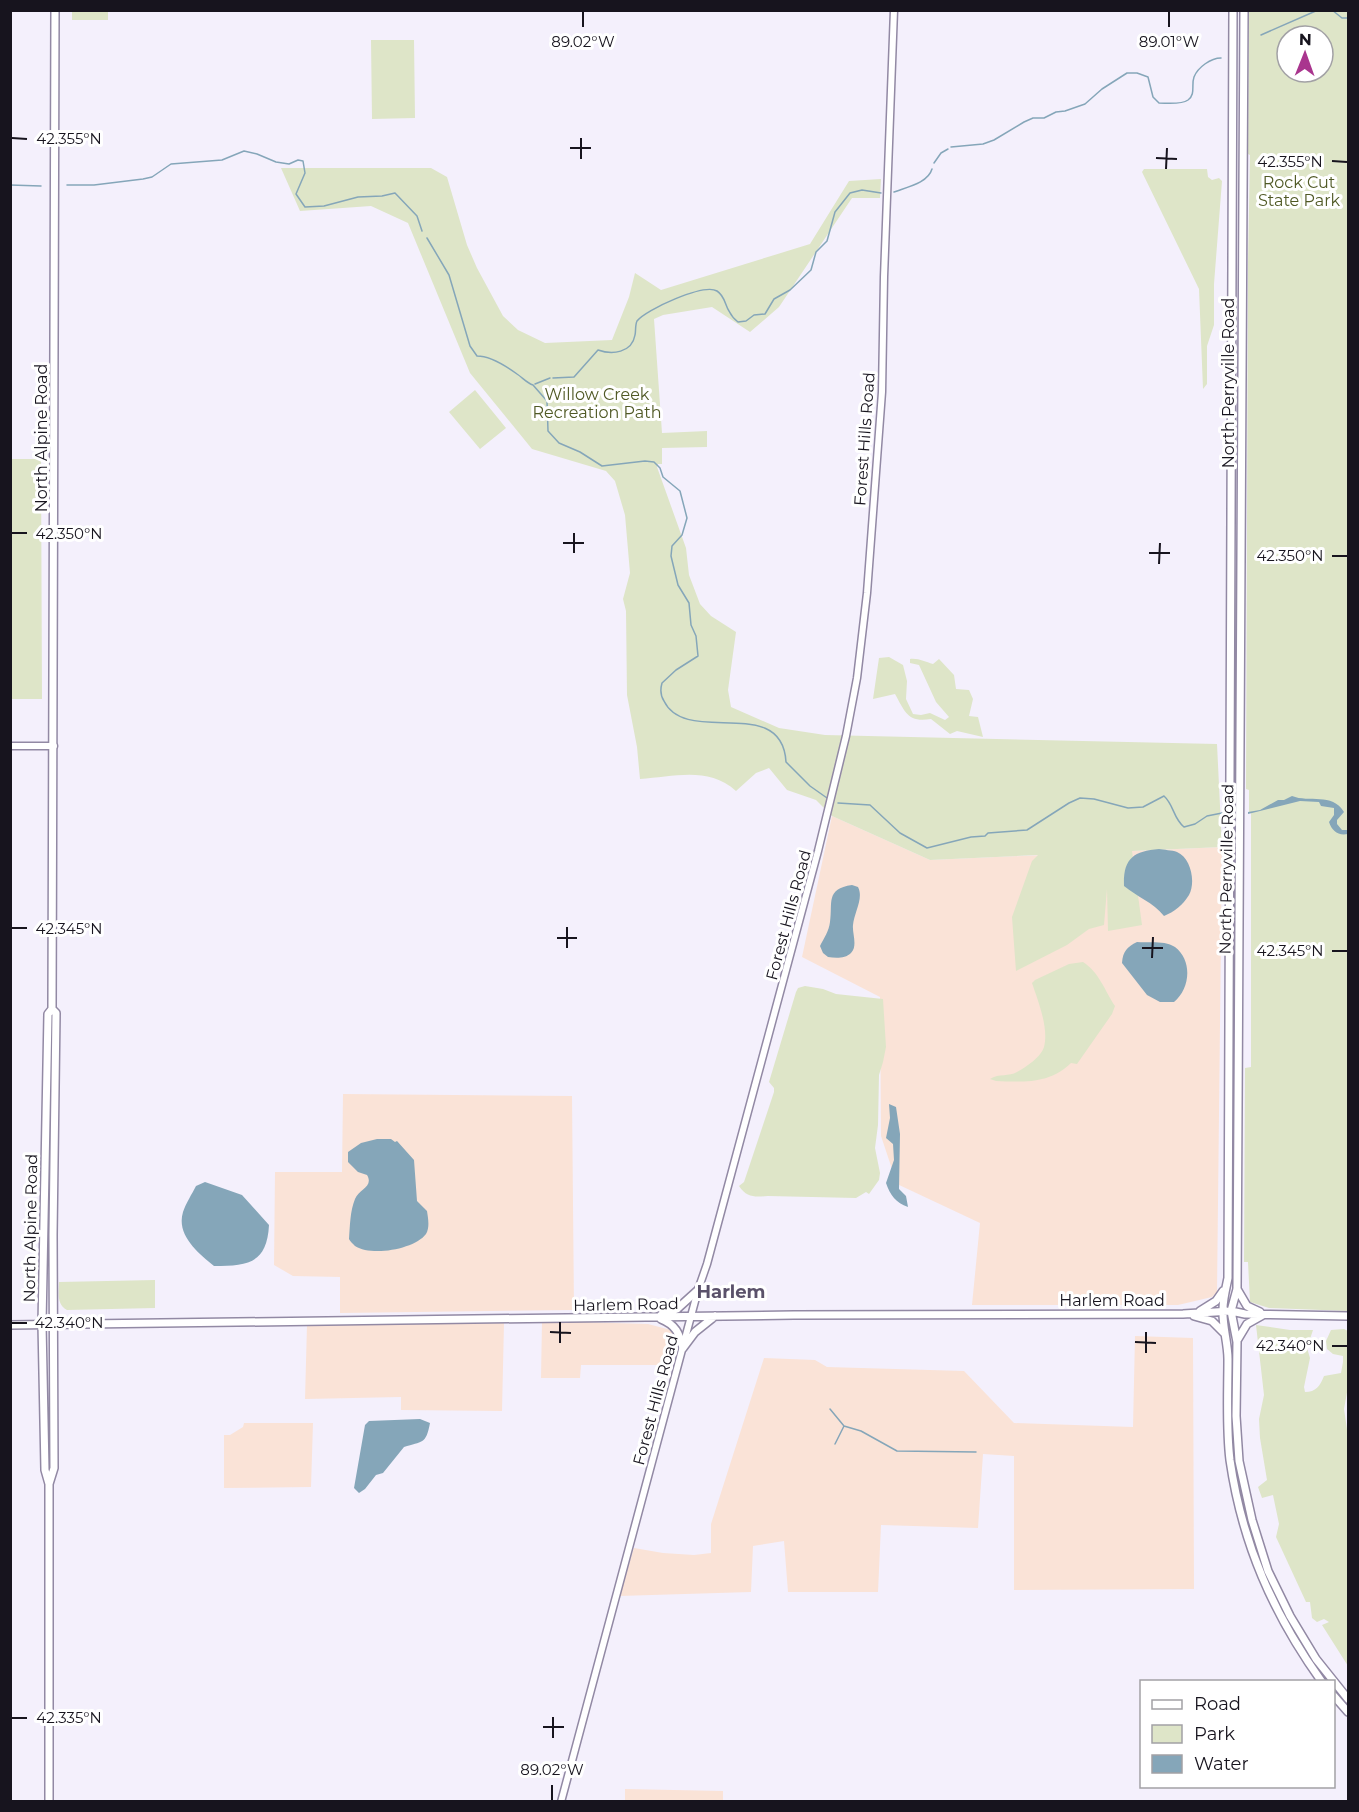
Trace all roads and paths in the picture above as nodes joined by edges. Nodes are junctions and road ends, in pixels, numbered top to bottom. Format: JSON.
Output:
{"nodes":[{"id":1,"x":55,"y":10,"type":"edge"},
{"id":2,"x":894,"y":10,"type":"edge"},
{"id":3,"x":1233,"y":10,"type":"edge"},
{"id":4,"x":1244,"y":10,"type":"edge"},
{"id":5,"x":10,"y":746,"type":"edge"},
{"id":6,"x":54,"y":746,"type":"junction"},
{"id":7,"x":52,"y":1009,"type":"junction"},
{"id":8,"x":1228,"y":1278,"type":"junction"},
{"id":9,"x":1237,"y":1289,"type":"junction"},
{"id":10,"x":698,"y":1290,"type":"junction"},
{"id":11,"x":1222,"y":1311,"type":"junction"},
{"id":12,"x":1231,"y":1311,"type":"junction"},
{"id":13,"x":1183,"y":1314,"type":"junction"},
{"id":14,"x":1265,"y":1314,"type":"junction"},
{"id":15,"x":692,"y":1316,"type":"junction"},
{"id":16,"x":715,"y":1316,"type":"junction"},
{"id":17,"x":1348,"y":1316,"type":"edge"},
{"id":18,"x":656,"y":1317,"type":"junction"},
{"id":19,"x":42,"y":1324,"type":"junction"},
{"id":20,"x":53,"y":1324,"type":"junction"},
{"id":21,"x":10,"y":1325,"type":"edge"},
{"id":22,"x":1228,"y":1342,"type":"junction"},
{"id":23,"x":1237,"y":1342,"type":"junction"},
{"id":24,"x":683,"y":1348,"type":"junction"},
{"id":25,"x":49,"y":1484,"type":"junction"},
{"id":26,"x":1321,"y":1680,"type":"edge"},
{"id":27,"x":1333,"y":1680,"type":"edge"},
{"id":28,"x":1335,"y":1683,"type":"edge"},
{"id":29,"x":1335,"y":1697,"type":"edge"},
{"id":30,"x":1348,"y":1699,"type":"edge"},
{"id":31,"x":1348,"y":1712,"type":"edge"},
{"id":32,"x":49,"y":1802,"type":"edge"},
{"id":33,"x":561,"y":1802,"type":"edge"}],
"edges":[{"from":1,"to":6,"type":"main road","name":"North Alpine Road"},
{"from":2,"to":10,"type":"street","name":"Forest Hills Road"},
{"from":3,"to":8,"type":"main road","name":"North Perryville Road"},
{"from":4,"to":9,"type":"main road","name":"North Perryville Road"},
{"from":5,"to":6,"type":"street"},
{"from":6,"to":7,"type":"main road","name":"North Alpine Road"},
{"from":7,"to":19,"type":"main road","name":"North Alpine Road"},
{"from":7,"to":20,"type":"main road","name":"North Alpine Road"},
{"from":8,"to":11,"type":"main road","name":"North Perryville Road"},
{"from":8,"to":13,"type":"main road"},
{"from":9,"to":12,"type":"main road","name":"North Perryville Road"},
{"from":9,"to":14,"type":"main road"},
{"from":10,"to":15,"type":"street","name":"Forest Hills Road"},
{"from":10,"to":18,"type":"main road"},
{"from":11,"to":12,"type":"main road","name":"Harlem Road"},
{"from":11,"to":13,"type":"main road","name":"Harlem Road"},
{"from":11,"to":22,"type":"main road","name":"North Perryville Road"},
{"from":12,"to":14,"type":"main road","name":"Harlem Road"},
{"from":12,"to":23,"type":"main road","name":"North Perryville Road"},
{"from":13,"to":16,"type":"main road","name":"Harlem Road"},
{"from":13,"to":22,"type":"main road"},
{"from":14,"to":17,"type":"main road","name":"Harlem Road"},
{"from":14,"to":23,"type":"main road"},
{"from":15,"to":16,"type":"main road","name":"Harlem Road"},
{"from":15,"to":18,"type":"main road","name":"Harlem Road"},
{"from":15,"to":24,"type":"street","name":"Forest Hills Road"},
{"from":16,"to":24,"type":"main road"},
{"from":18,"to":20,"type":"main road","name":"Harlem Road"},
{"from":18,"to":24,"type":"main road"},
{"from":19,"to":20,"type":"main road","name":"Harlem Road"},
{"from":19,"to":21,"type":"main road","name":"Harlem Road"},
{"from":19,"to":25,"type":"main road","name":"North Alpine Road"},
{"from":20,"to":25,"type":"main road","name":"North Alpine Road"},
{"from":22,"to":26,"type":"main road","name":"North Perryville Road"},
{"from":23,"to":27,"type":"main road","name":"North Perryville Road"},
{"from":24,"to":33,"type":"street","name":"Forest Hills Road"},
{"from":25,"to":32,"type":"main road","name":"North Alpine Road"},
{"from":28,"to":30,"type":"main road","name":"North Perryville Road"},
{"from":29,"to":31,"type":"main road"}]}
